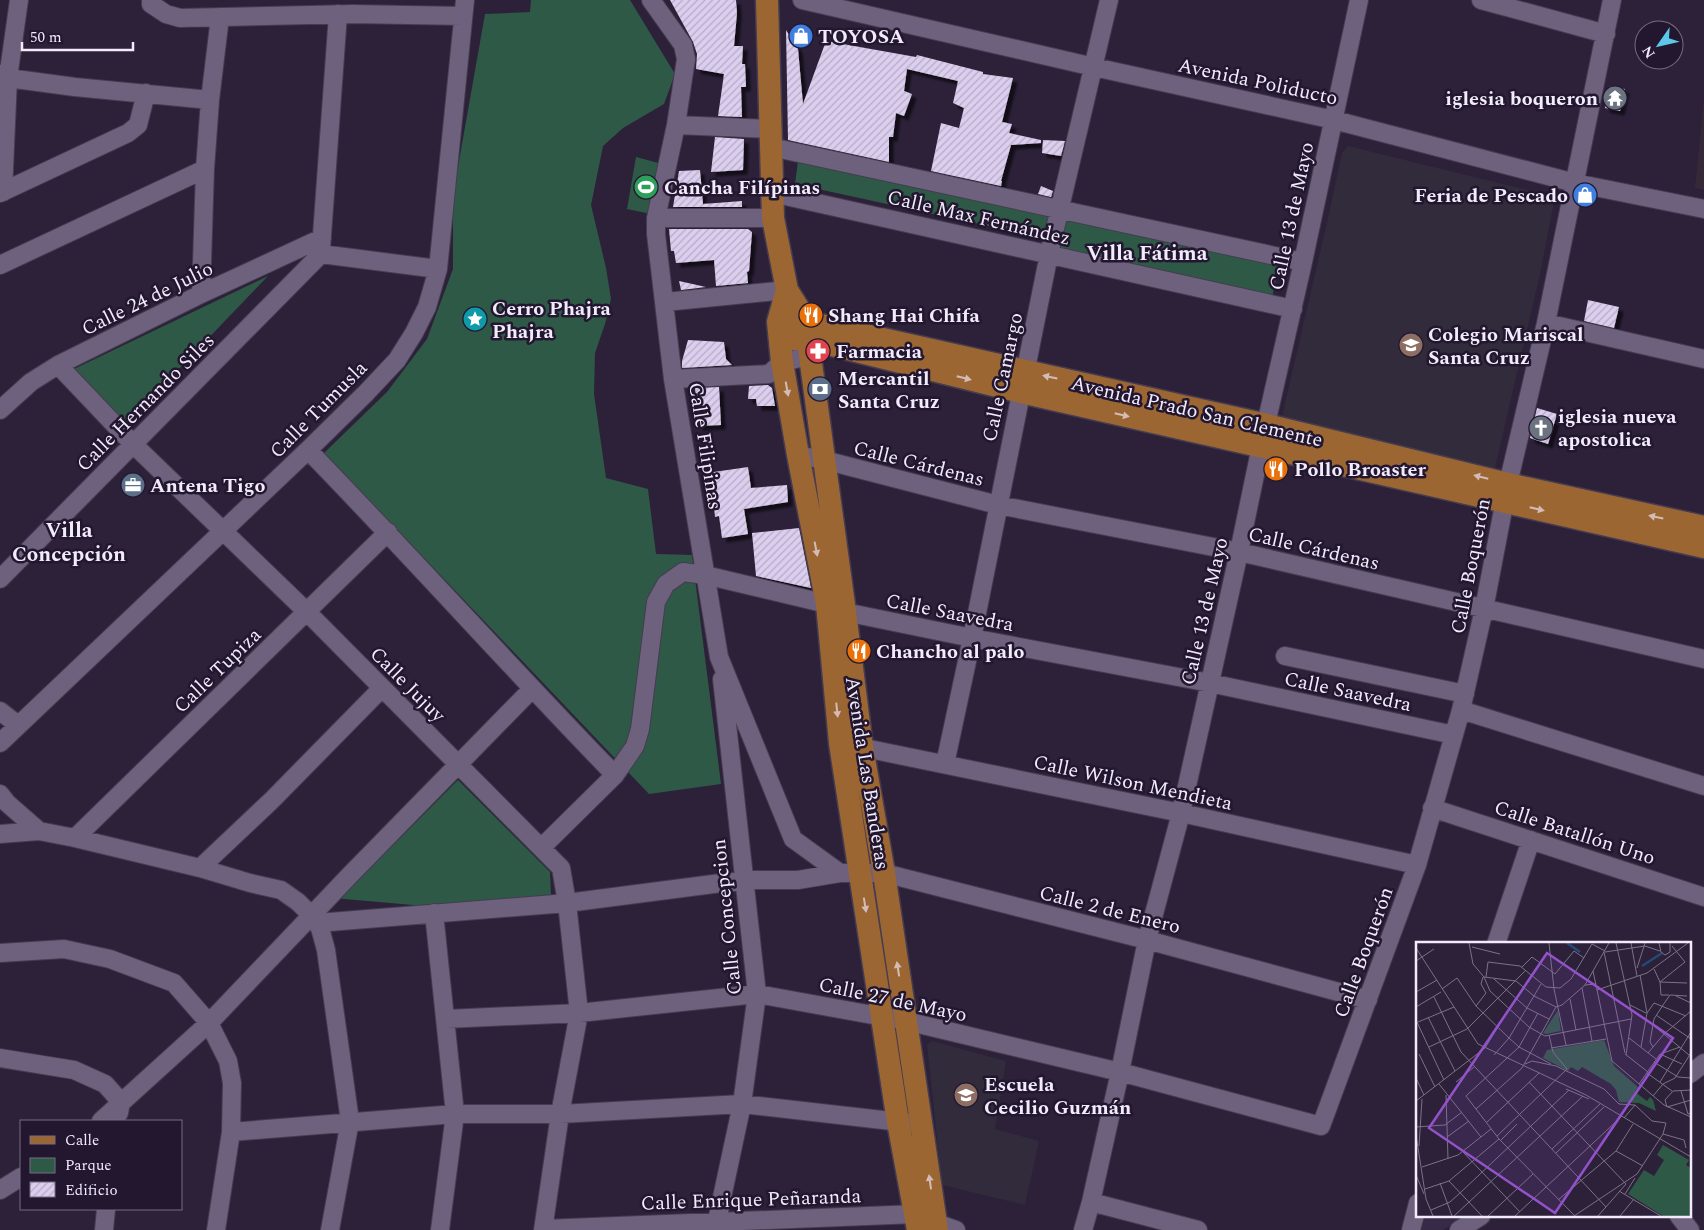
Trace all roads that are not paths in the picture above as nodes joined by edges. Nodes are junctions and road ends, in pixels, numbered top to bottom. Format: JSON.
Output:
{"nodes":[{"id":1,"x":19,"y":0,"type":"edge"},
{"id":2,"x":651,"y":0,"type":"edge"},
{"id":3,"x":766,"y":0,"type":"edge"},
{"id":4,"x":802,"y":0,"type":"edge"},
{"id":5,"x":1108,"y":0,"type":"edge"},
{"id":6,"x":1359,"y":0,"type":"edge"},
{"id":7,"x":1480,"y":0,"type":"edge"},
{"id":8,"x":1612,"y":0,"type":"edge"},
{"id":9,"x":149,"y":1,"type":"edge"},
{"id":10,"x":247,"y":8,"type":"edge"},
{"id":11,"x":464,"y":8,"type":"edge"},
{"id":12,"x":348,"y":9,"type":"edge"},
{"id":13,"x":220,"y":17,"type":"junction"},
{"id":14,"x":1606,"y":34,"type":"junction"},
{"id":15,"x":1094,"y":67,"type":"junction"},
{"id":16,"x":4,"y":76,"type":"edge"},
{"id":17,"x":146,"y":94,"type":"junction"},
{"id":18,"x":210,"y":100,"type":"junction"},
{"id":19,"x":1334,"y":120,"type":"junction"},
{"id":20,"x":676,"y":125,"type":"junction"},
{"id":21,"x":771,"y":138,"type":"junction"},
{"id":22,"x":205,"y":169,"type":"junction"},
{"id":23,"x":1575,"y":182,"type":"junction"},
{"id":24,"x":772,"y":192,"type":"junction"},
{"id":25,"x":2,"y":193,"type":"edge"},
{"id":26,"x":1060,"y":209,"type":"junction"},
{"id":27,"x":1704,"y":209,"type":"edge"},
{"id":28,"x":656,"y":218,"type":"junction"},
{"id":29,"x":773,"y":218,"type":"junction"},
{"id":30,"x":321,"y":246,"type":"junction"},
{"id":31,"x":1049,"y":254,"type":"junction"},
{"id":32,"x":1303,"y":262,"type":"junction"},
{"id":33,"x":0,"y":265,"type":"edge"},
{"id":34,"x":438,"y":269,"type":"junction"},
{"id":35,"x":787,"y":290,"type":"junction"},
{"id":36,"x":201,"y":294,"type":"junction"},
{"id":37,"x":665,"y":302,"type":"junction"},
{"id":38,"x":1293,"y":309,"type":"junction"},
{"id":39,"x":1546,"y":324,"type":"junction"},
{"id":40,"x":779,"y":330,"type":"junction"},
{"id":41,"x":808,"y":339,"type":"junction"},
{"id":42,"x":1704,"y":359,"type":"edge"},
{"id":43,"x":782,"y":362,"type":"junction"},
{"id":44,"x":58,"y":365,"type":"junction"},
{"id":45,"x":673,"y":379,"type":"junction"},
{"id":46,"x":1024,"y":382,"type":"junction"},
{"id":47,"x":0,"y":410,"type":"edge"},
{"id":48,"x":1264,"y":436,"type":"junction"},
{"id":49,"x":133,"y":444,"type":"junction"},
{"id":50,"x":308,"y":450,"type":"junction"},
{"id":51,"x":798,"y":455,"type":"junction"},
{"id":52,"x":824,"y":460,"type":"junction"},
{"id":53,"x":1506,"y":493,"type":"junction"},
{"id":54,"x":998,"y":505,"type":"junction"},
{"id":55,"x":1704,"y":527,"type":"edge"},
{"id":56,"x":224,"y":530,"type":"junction"},
{"id":57,"x":388,"y":532,"type":"junction"},
{"id":58,"x":1704,"y":547,"type":"edge"},
{"id":59,"x":1239,"y":552,"type":"junction"},
{"id":60,"x":705,"y":575,"type":"junction"},
{"id":61,"x":0,"y":579,"type":"edge"},
{"id":62,"x":836,"y":608,"type":"junction"},
{"id":63,"x":1484,"y":609,"type":"junction"},
{"id":64,"x":307,"y":612,"type":"junction"},
{"id":65,"x":972,"y":638,"type":"junction"},
{"id":66,"x":1285,"y":656,"type":"dead end"},
{"id":67,"x":719,"y":657,"type":"junction"},
{"id":68,"x":1704,"y":659,"type":"edge"},
{"id":69,"x":1210,"y":682,"type":"junction"},
{"id":70,"x":382,"y":688,"type":"junction"},
{"id":71,"x":532,"y":689,"type":"junction"},
{"id":72,"x":1463,"y":702,"type":"junction"},
{"id":73,"x":0,"y":711,"type":"edge"},
{"id":74,"x":18,"y":725,"type":"junction"},
{"id":75,"x":1454,"y":736,"type":"junction"},
{"id":76,"x":0,"y":744,"type":"edge"},
{"id":77,"x":851,"y":745,"type":"junction"},
{"id":78,"x":458,"y":764,"type":"junction"},
{"id":79,"x":945,"y":764,"type":"junction"},
{"id":80,"x":615,"y":775,"type":"junction"},
{"id":81,"x":1704,"y":786,"type":"edge"},
{"id":82,"x":0,"y":794,"type":"edge"},
{"id":83,"x":1432,"y":808,"type":"junction"},
{"id":84,"x":1180,"y":813,"type":"junction"},
{"id":85,"x":39,"y":831,"type":"junction"},
{"id":86,"x":0,"y":834,"type":"edge"},
{"id":87,"x":75,"y":838,"type":"junction"},
{"id":88,"x":1531,"y":840,"type":"junction"},
{"id":89,"x":542,"y":847,"type":"junction"},
{"id":90,"x":1417,"y":865,"type":"junction"},
{"id":91,"x":200,"y":868,"type":"junction"},
{"id":92,"x":850,"y":873,"type":"junction"},
{"id":93,"x":884,"y":873,"type":"junction"},
{"id":94,"x":744,"y":880,"type":"junction"},
{"id":95,"x":1704,"y":897,"type":"edge"},
{"id":96,"x":566,"y":903,"type":"junction"},
{"id":97,"x":434,"y":913,"type":"junction"},
{"id":98,"x":314,"y":919,"type":"junction"},
{"id":99,"x":1147,"y":940,"type":"junction"},
{"id":100,"x":1497,"y":942,"type":"edge"},
{"id":101,"x":0,"y":953,"type":"edge"},
{"id":102,"x":757,"y":994,"type":"junction"},
{"id":103,"x":1368,"y":1000,"type":"junction"},
{"id":104,"x":579,"y":1013,"type":"junction"},
{"id":105,"x":882,"y":1016,"type":"junction"},
{"id":106,"x":446,"y":1019,"type":"junction"},
{"id":107,"x":906,"y":1021,"type":"junction"},
{"id":108,"x":209,"y":1023,"type":"junction"},
{"id":109,"x":0,"y":1058,"type":"edge"},
{"id":110,"x":1120,"y":1072,"type":"junction"},
{"id":111,"x":121,"y":1102,"type":"junction"},
{"id":112,"x":742,"y":1104,"type":"junction"},
{"id":113,"x":455,"y":1114,"type":"junction"},
{"id":114,"x":560,"y":1114,"type":"junction"},
{"id":115,"x":102,"y":1120,"type":"edge"},
{"id":116,"x":118,"y":1120,"type":"edge"},
{"id":117,"x":350,"y":1121,"type":"junction"},
{"id":118,"x":898,"y":1122,"type":"junction"},
{"id":119,"x":921,"y":1124,"type":"junction"},
{"id":120,"x":1321,"y":1126,"type":"joint"},
{"id":121,"x":231,"y":1132,"type":"junction"},
{"id":122,"x":20,"y":1179,"type":"edge"},
{"id":123,"x":0,"y":1190,"type":"edge"},
{"id":124,"x":1091,"y":1202,"type":"junction"},
{"id":125,"x":106,"y":1210,"type":"edge"},
{"id":126,"x":1416,"y":1210,"type":"edge"},
{"id":127,"x":1478,"y":1218,"type":"edge"},
{"id":128,"x":1681,"y":1218,"type":"edge"},
{"id":129,"x":933,"y":1225,"type":"edge"},
{"id":130,"x":716,"y":1226,"type":"edge"},
{"id":131,"x":104,"y":1230,"type":"edge"},
{"id":132,"x":216,"y":1230,"type":"edge"},
{"id":133,"x":330,"y":1230,"type":"edge"},
{"id":134,"x":440,"y":1230,"type":"edge"},
{"id":135,"x":543,"y":1230,"type":"edge"},
{"id":136,"x":1083,"y":1230,"type":"edge"},
{"id":137,"x":1198,"y":1230,"type":"edge"},
{"id":138,"x":1410,"y":1230,"type":"edge"},
{"id":139,"x":1459,"y":1230,"type":"edge"},
{"id":140,"x":1690,"y":1230,"type":"edge"}],
"edges":[{"from":1,"to":16,"type":"street"},
{"from":2,"to":20,"type":"street","name":"Calle Filipinas"},
{"from":3,"to":21,"type":"main road","name":"Avenida Las Banderas"},
{"from":4,"to":15,"type":"street","name":"Avenida Poliducto"},
{"from":5,"to":15,"type":"street","name":"Calle Camargo"},
{"from":6,"to":19,"type":"street","name":"Calle 13 de Mayo"},
{"from":7,"to":14,"type":"street"},
{"from":8,"to":14,"type":"street","name":"Calle Boquerón"},
{"from":9,"to":13,"type":"street"},
{"from":10,"to":12,"type":"street"},
{"from":10,"to":13,"type":"street"},
{"from":11,"to":12,"type":"street"},
{"from":11,"to":34,"type":"street","name":"Calle Tumusla"},
{"from":12,"to":30,"type":"street"},
{"from":13,"to":18,"type":"street"},
{"from":14,"to":23,"type":"street","name":"Calle Boquerón"},
{"from":15,"to":19,"type":"street","name":"Avenida Poliducto"},
{"from":15,"to":26,"type":"street","name":"Calle Camargo"},
{"from":16,"to":17,"type":"street"},
{"from":16,"to":25,"type":"street"},
{"from":17,"to":18,"type":"street"},
{"from":17,"to":25,"type":"street"},
{"from":18,"to":22,"type":"street"},
{"from":19,"to":23,"type":"street","name":"Avenida Poliducto"},
{"from":19,"to":32,"type":"street","name":"Calle 13 de Mayo"},
{"from":20,"to":21,"type":"street"},
{"from":20,"to":28,"type":"street","name":"Calle Filipinas"},
{"from":21,"to":24,"type":"main road","name":"Avenida Las Banderas"},
{"from":21,"to":26,"type":"street"},
{"from":22,"to":33,"type":"street"},
{"from":22,"to":36,"type":"street"},
{"from":23,"to":27,"type":"street","name":"Avenida Poliducto"},
{"from":23,"to":39,"type":"street","name":"Calle Boquerón"},
{"from":24,"to":29,"type":"main road","name":"Avenida Las Banderas"},
{"from":24,"to":31,"type":"street","name":"Calle Max Fernández"},
{"from":26,"to":31,"type":"street","name":"Calle Camargo"},
{"from":26,"to":32,"type":"street"},
{"from":28,"to":29,"type":"street"},
{"from":28,"to":37,"type":"street","name":"Calle Filipinas"},
{"from":29,"to":35,"type":"main road","name":"Avenida Las Banderas"},
{"from":30,"to":34,"type":"street"},
{"from":30,"to":36,"type":"street","name":"Calle 24 de Julio"},
{"from":30,"to":49,"type":"street","name":"Calle Hernando Siles"},
{"from":31,"to":38,"type":"street","name":"Calle Max Fernández"},
{"from":31,"to":46,"type":"street","name":"Calle Camargo"},
{"from":32,"to":38,"type":"street","name":"Calle 13 de Mayo"},
{"from":34,"to":50,"type":"street","name":"Calle Tumusla"},
{"from":35,"to":37,"type":"street"},
{"from":35,"to":40,"type":"main road","name":"Avenida Las Banderas"},
{"from":35,"to":41,"type":"main road","name":"Avenida Las Banderas"},
{"from":36,"to":44,"type":"street","name":"Calle 24 de Julio"},
{"from":37,"to":45,"type":"street","name":"Calle Filipinas"},
{"from":38,"to":48,"type":"street","name":"Calle 13 de Mayo"},
{"from":39,"to":42,"type":"street"},
{"from":39,"to":53,"type":"street","name":"Calle Boquerón"},
{"from":40,"to":41,"type":"main road","name":"Avenida Prado San Clemente"},
{"from":40,"to":43,"type":"main road","name":"Avenida Las Banderas"},
{"from":41,"to":43,"type":"street"},
{"from":41,"to":46,"type":"main road","name":"Avenida Prado San Clemente"},
{"from":41,"to":52,"type":"main road","name":"Avenida Las Banderas"},
{"from":43,"to":45,"type":"street"},
{"from":43,"to":51,"type":"main road","name":"Avenida Las Banderas","one_way":true},
{"from":44,"to":47,"type":"street","name":"Calle 24 de Julio"},
{"from":44,"to":49,"type":"street","name":"Calle Jujuy"},
{"from":45,"to":60,"type":"street","name":"Calle Filipinas"},
{"from":46,"to":48,"type":"main road","name":"Avenida Prado San Clemente"},
{"from":46,"to":54,"type":"street","name":"Calle Camargo"},
{"from":48,"to":53,"type":"main road","name":"Avenida Prado San Clemente"},
{"from":48,"to":59,"type":"street","name":"Calle 13 de Mayo"},
{"from":49,"to":56,"type":"street","name":"Calle Jujuy"},
{"from":49,"to":61,"type":"street","name":"Calle Hernando Siles"},
{"from":50,"to":56,"type":"street","name":"Calle Tumusla"},
{"from":50,"to":57,"type":"street"},
{"from":51,"to":52,"type":"street","name":"Calle Cárdenas"},
{"from":51,"to":62,"type":"main road","name":"Avenida Las Banderas","one_way":true},
{"from":52,"to":54,"type":"street","name":"Calle Cárdenas"},
{"from":52,"to":62,"type":"main road","name":"Avenida Las Banderas"},
{"from":55,"to":53,"type":"main road","name":"Avenida Prado San Clemente","one_way":true},
{"from":53,"to":58,"type":"main road","name":"Avenida Prado San Clemente","one_way":true},
{"from":53,"to":63,"type":"street","name":"Calle Boquerón"},
{"from":54,"to":59,"type":"street","name":"Calle Cárdenas"},
{"from":54,"to":65,"type":"street","name":"Calle Camargo"},
{"from":56,"to":64,"type":"street","name":"Calle Jujuy"},
{"from":56,"to":74,"type":"street","name":"Calle Tumusla"},
{"from":57,"to":64,"type":"street","name":"Calle Tupiza"},
{"from":57,"to":71,"type":"street"},
{"from":59,"to":63,"type":"street","name":"Calle Cárdenas"},
{"from":59,"to":69,"type":"street","name":"Calle 13 de Mayo"},
{"from":60,"to":62,"type":"street","name":"Calle Saavedra"},
{"from":60,"to":67,"type":"street","name":"Calle Filipinas"},
{"from":60,"to":80,"type":"street","name":"Calle Saavedra"},
{"from":62,"to":65,"type":"street","name":"Calle Saavedra"},
{"from":62,"to":77,"type":"main road","name":"Avenida Las Banderas"},
{"from":63,"to":68,"type":"street","name":"Calle Cárdenas"},
{"from":63,"to":72,"type":"street","name":"Calle Boquerón"},
{"from":64,"to":70,"type":"street","name":"Calle Jujuy"},
{"from":64,"to":87,"type":"street","name":"Calle Tupiza"},
{"from":65,"to":69,"type":"street","name":"Calle Saavedra"},
{"from":65,"to":79,"type":"street","name":"Calle Camargo"},
{"from":66,"to":72,"type":"street"},
{"from":67,"to":92,"type":"street","name":"Calle Filipinas"},
{"from":67,"to":94,"type":"street","name":"Calle Concepcion"},
{"from":69,"to":75,"type":"street","name":"Calle Saavedra"},
{"from":69,"to":84,"type":"street","name":"Calle 13 de Mayo"},
{"from":70,"to":78,"type":"street","name":"Calle Jujuy"},
{"from":70,"to":91,"type":"street"},
{"from":71,"to":78,"type":"street"},
{"from":71,"to":80,"type":"street"},
{"from":72,"to":75,"type":"street","name":"Calle Boquerón"},
{"from":72,"to":81,"type":"street"},
{"from":73,"to":74,"type":"street"},
{"from":74,"to":76,"type":"street","name":"Calle Tumusla"},
{"from":75,"to":83,"type":"street","name":"Calle Boquerón"},
{"from":77,"to":79,"type":"street","name":"Calle Wilson Mendieta"},
{"from":77,"to":92,"type":"main road","name":"Avenida Las Banderas"},
{"from":77,"to":93,"type":"main road","name":"Avenida Las Banderas"},
{"from":78,"to":89,"type":"street","name":"Calle Jujuy"},
{"from":78,"to":98,"type":"street"},
{"from":79,"to":84,"type":"street","name":"Calle Wilson Mendieta"},
{"from":80,"to":89,"type":"street","name":"Calle Saavedra"},
{"from":82,"to":85,"type":"street"},
{"from":83,"to":88,"type":"street","name":"Calle Batallón Uno"},
{"from":83,"to":90,"type":"street","name":"Calle Boquerón"},
{"from":84,"to":90,"type":"street","name":"Calle Wilson Mendieta"},
{"from":84,"to":99,"type":"street","name":"Calle 13 de Mayo"},
{"from":85,"to":86,"type":"street"},
{"from":85,"to":87,"type":"street"},
{"from":87,"to":91,"type":"street"},
{"from":88,"to":95,"type":"street","name":"Calle Batallón Uno"},
{"from":88,"to":100,"type":"street"},
{"from":89,"to":96,"type":"street","name":"Calle Jujuy"},
{"from":90,"to":103,"type":"street","name":"Calle Boquerón"},
{"from":91,"to":98,"type":"street"},
{"from":92,"to":93,"type":"street","name":"Calle 2 de Enero"},
{"from":92,"to":94,"type":"street","name":"Calle 2 de Enero"},
{"from":92,"to":105,"type":"main road","name":"Avenida Las Banderas","one_way":true},
{"from":93,"to":99,"type":"street","name":"Calle 2 de Enero"},
{"from":107,"to":93,"type":"main road","name":"Avenida Las Banderas","one_way":true},
{"from":94,"to":96,"type":"street","name":"Calle 2 de Enero"},
{"from":94,"to":102,"type":"street","name":"Calle Concepcion"},
{"from":96,"to":97,"type":"street","name":"Calle 2 de Enero"},
{"from":96,"to":104,"type":"street"},
{"from":97,"to":98,"type":"street","name":"Calle 2 de Enero"},
{"from":97,"to":106,"type":"street"},
{"from":98,"to":108,"type":"street"},
{"from":98,"to":117,"type":"street"},
{"from":99,"to":103,"type":"street","name":"Calle 2 de Enero"},
{"from":99,"to":110,"type":"street","name":"Calle 13 de Mayo"},
{"from":101,"to":108,"type":"street"},
{"from":102,"to":104,"type":"street","name":"Calle 27 de Mayo"},
{"from":102,"to":105,"type":"street","name":"Calle 27 de Mayo"},
{"from":102,"to":112,"type":"street","name":"Calle Concepcion"},
{"from":103,"to":120,"type":"street","name":"Calle Boquerón"},
{"from":104,"to":106,"type":"street","name":"Calle 27 de Mayo"},
{"from":104,"to":114,"type":"street"},
{"from":105,"to":107,"type":"street","name":"Calle 27 de Mayo"},
{"from":105,"to":118,"type":"main road","name":"Avenida Las Banderas"},
{"from":106,"to":113,"type":"street"},
{"from":107,"to":110,"type":"street","name":"Calle 27 de Mayo"},
{"from":107,"to":119,"type":"main road","name":"Avenida Las Banderas"},
{"from":108,"to":111,"type":"street"},
{"from":108,"to":121,"type":"street"},
{"from":109,"to":111,"type":"street"},
{"from":110,"to":120,"type":"street","name":"Calle 27 de Mayo"},
{"from":110,"to":124,"type":"street","name":"Calle 13 de Mayo"},
{"from":111,"to":115,"type":"street"},
{"from":111,"to":116,"type":"street"},
{"from":112,"to":114,"type":"street"},
{"from":112,"to":118,"type":"street"},
{"from":112,"to":130,"type":"street","name":"Calle Concepcion"},
{"from":113,"to":114,"type":"street"},
{"from":113,"to":117,"type":"street"},
{"from":113,"to":134,"type":"street"},
{"from":114,"to":135,"type":"street"},
{"from":117,"to":121,"type":"street"},
{"from":117,"to":133,"type":"street"},
{"from":118,"to":119,"type":"street"},
{"from":118,"to":129,"type":"main road","name":"Avenida Las Banderas"},
{"from":129,"to":119,"type":"main road","name":"Avenida Las Banderas","one_way":true},
{"from":121,"to":132,"type":"street"},
{"from":122,"to":123,"type":"street"},
{"from":124,"to":136,"type":"street","name":"Calle 13 de Mayo"},
{"from":124,"to":137,"type":"street"},
{"from":125,"to":131,"type":"street"},
{"from":126,"to":138,"type":"street"},
{"from":127,"to":139,"type":"street"},
{"from":128,"to":140,"type":"street"},
{"from":129,"to":130,"type":"street","name":"Calle Enrique Peñaranda"},
{"from":130,"to":135,"type":"street","name":"Calle Enrique Peñaranda"}]}
